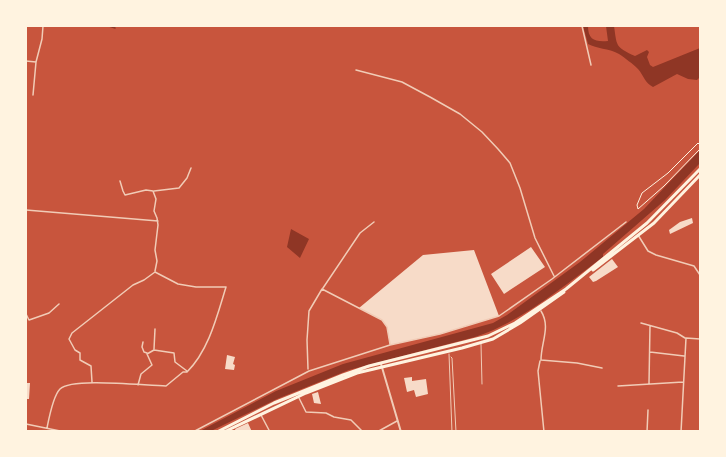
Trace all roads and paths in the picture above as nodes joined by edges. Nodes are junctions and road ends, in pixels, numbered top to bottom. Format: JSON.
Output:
{"nodes":[{"id":1,"x":43,"y":26,"type":"edge"},
{"id":2,"x":582,"y":26,"type":"edge"},
{"id":3,"x":26,"y":61,"type":"edge"},
{"id":4,"x":36,"y":62,"type":"junction"},
{"id":5,"x":591,"y":65,"type":"dead end"},
{"id":6,"x":356,"y":70,"type":"dead end"},
{"id":7,"x":33,"y":95,"type":"dead end"},
{"id":8,"x":700,"y":145,"type":"edge"},
{"id":9,"x":700,"y":149,"type":"edge"},
{"id":10,"x":191,"y":168,"type":"dead end"},
{"id":11,"x":700,"y":169,"type":"edge"},
{"id":12,"x":698,"y":175,"type":"edge"},
{"id":13,"x":120,"y":181,"type":"dead end"},
{"id":14,"x":153,"y":191,"type":"junction"},
{"id":15,"x":26,"y":210,"type":"edge"},
{"id":16,"x":158,"y":221,"type":"junction"},
{"id":17,"x":374,"y":222,"type":"dead end"},
{"id":18,"x":626,"y":222,"type":"dead end"},
{"id":19,"x":636,"y":234,"type":"junction"},
{"id":20,"x":155,"y":272,"type":"junction"},
{"id":21,"x":700,"y":276,"type":"edge"},
{"id":22,"x":555,"y":277,"type":"junction"},
{"id":23,"x":322,"y":289,"type":"junction"},
{"id":24,"x":59,"y":304,"type":"dead end"},
{"id":25,"x":540,"y":310,"type":"junction"},
{"id":26,"x":26,"y":314,"type":"edge"},
{"id":27,"x":641,"y":323,"type":"dead end"},
{"id":28,"x":650,"y":326,"type":"junction"},
{"id":29,"x":155,"y":329,"type":"dead end"},
{"id":30,"x":686,"y":338,"type":"junction"},
{"id":31,"x":700,"y":339,"type":"edge"},
{"id":32,"x":143,"y":342,"type":"dead end"},
{"id":33,"x":480,"y":342,"type":"junction"},
{"id":34,"x":390,"y":345,"type":"junction"},
{"id":35,"x":154,"y":350,"type":"junction"},
{"id":36,"x":448,"y":352,"type":"junction"},
{"id":37,"x":650,"y":352,"type":"junction"},
{"id":38,"x":147,"y":354,"type":"junction"},
{"id":39,"x":449,"y":357,"type":"junction"},
{"id":40,"x":685,"y":357,"type":"junction"},
{"id":41,"x":541,"y":360,"type":"junction"},
{"id":42,"x":382,"y":366,"type":"junction"},
{"id":43,"x":602,"y":368,"type":"dead end"},
{"id":44,"x":309,"y":371,"type":"junction"},
{"id":45,"x":187,"y":372,"type":"junction"},
{"id":46,"x":92,"y":382,"type":"junction"},
{"id":47,"x":684,"y":382,"type":"junction"},
{"id":48,"x":482,"y":384,"type":"dead end"},
{"id":49,"x":649,"y":384,"type":"junction"},
{"id":50,"x":138,"y":386,"type":"junction"},
{"id":51,"x":618,"y":386,"type":"dead end"},
{"id":52,"x":298,"y":397,"type":"junction"},
{"id":53,"x":648,"y":410,"type":"dead end"},
{"id":54,"x":261,"y":415,"type":"junction"},
{"id":55,"x":398,"y":421,"type":"junction"},
{"id":56,"x":26,"y":424,"type":"edge"},
{"id":57,"x":47,"y":428,"type":"junction"},
{"id":58,"x":227,"y":431,"type":"edge"},
{"id":59,"x":65,"y":432,"type":"edge"},
{"id":60,"x":193,"y":432,"type":"edge"},
{"id":61,"x":217,"y":432,"type":"edge"},
{"id":62,"x":270,"y":432,"type":"edge"},
{"id":63,"x":363,"y":432,"type":"edge"},
{"id":64,"x":377,"y":432,"type":"edge"},
{"id":65,"x":401,"y":432,"type":"edge"},
{"id":66,"x":452,"y":432,"type":"edge"},
{"id":67,"x":456,"y":432,"type":"edge"},
{"id":68,"x":544,"y":432,"type":"edge"},
{"id":69,"x":647,"y":432,"type":"edge"},
{"id":70,"x":681,"y":432,"type":"edge"}],
"edges":[{"from":1,"to":4,"type":"street"},
{"from":2,"to":5,"type":"street"},
{"from":3,"to":4,"type":"street"},
{"from":4,"to":7,"type":"street"},
{"from":6,"to":22,"type":"street"},
{"from":8,"to":9,"type":"path"},
{"from":10,"to":14,"type":"street"},
{"from":11,"to":12,"type":"main road"},
{"from":12,"to":19,"type":"main road"},
{"from":13,"to":14,"type":"street"},
{"from":14,"to":16,"type":"street"},
{"from":15,"to":16,"type":"street"},
{"from":16,"to":20,"type":"street"},
{"from":17,"to":23,"type":"street"},
{"from":18,"to":22,"type":"street"},
{"from":19,"to":21,"type":"street"},
{"from":19,"to":25,"type":"main road"},
{"from":19,"to":42,"type":"main road"},
{"from":20,"to":45,"type":"street"},
{"from":20,"to":46,"type":"street"},
{"from":22,"to":34,"type":"street"},
{"from":23,"to":34,"type":"street"},
{"from":23,"to":44,"type":"street"},
{"from":24,"to":26,"type":"street"},
{"from":25,"to":33,"type":"main road"},
{"from":25,"to":41,"type":"street"},
{"from":27,"to":28,"type":"street"},
{"from":28,"to":30,"type":"street"},
{"from":28,"to":37,"type":"street"},
{"from":29,"to":35,"type":"street"},
{"from":30,"to":31,"type":"street"},
{"from":30,"to":40,"type":"street"},
{"from":32,"to":38,"type":"street"},
{"from":33,"to":36,"type":"main road"},
{"from":33,"to":48,"type":"lane"},
{"from":34,"to":44,"type":"street"},
{"from":35,"to":38,"type":"street"},
{"from":35,"to":45,"type":"street"},
{"from":36,"to":39,"type":"lane"},
{"from":36,"to":42,"type":"main road"},
{"from":37,"to":40,"type":"street"},
{"from":37,"to":49,"type":"street"},
{"from":38,"to":50,"type":"street"},
{"from":39,"to":66,"type":"lane"},
{"from":39,"to":67,"type":"lane"},
{"from":40,"to":47,"type":"street"},
{"from":41,"to":43,"type":"street"},
{"from":41,"to":68,"type":"street"},
{"from":42,"to":52,"type":"main road"},
{"from":42,"to":55,"type":"street"},
{"from":42,"to":61,"type":"main road"},
{"from":44,"to":60,"type":"street"},
{"from":45,"to":50,"type":"street"},
{"from":46,"to":50,"type":"street"},
{"from":46,"to":57,"type":"street"},
{"from":47,"to":49,"type":"street"},
{"from":47,"to":70,"type":"street"},
{"from":49,"to":51,"type":"street"},
{"from":52,"to":54,"type":"main road"},
{"from":52,"to":63,"type":"street"},
{"from":53,"to":69,"type":"street"},
{"from":54,"to":58,"type":"main road"},
{"from":54,"to":62,"type":"street"},
{"from":55,"to":64,"type":"street"},
{"from":55,"to":65,"type":"street"},
{"from":56,"to":57,"type":"street"},
{"from":57,"to":59,"type":"street"}]}
